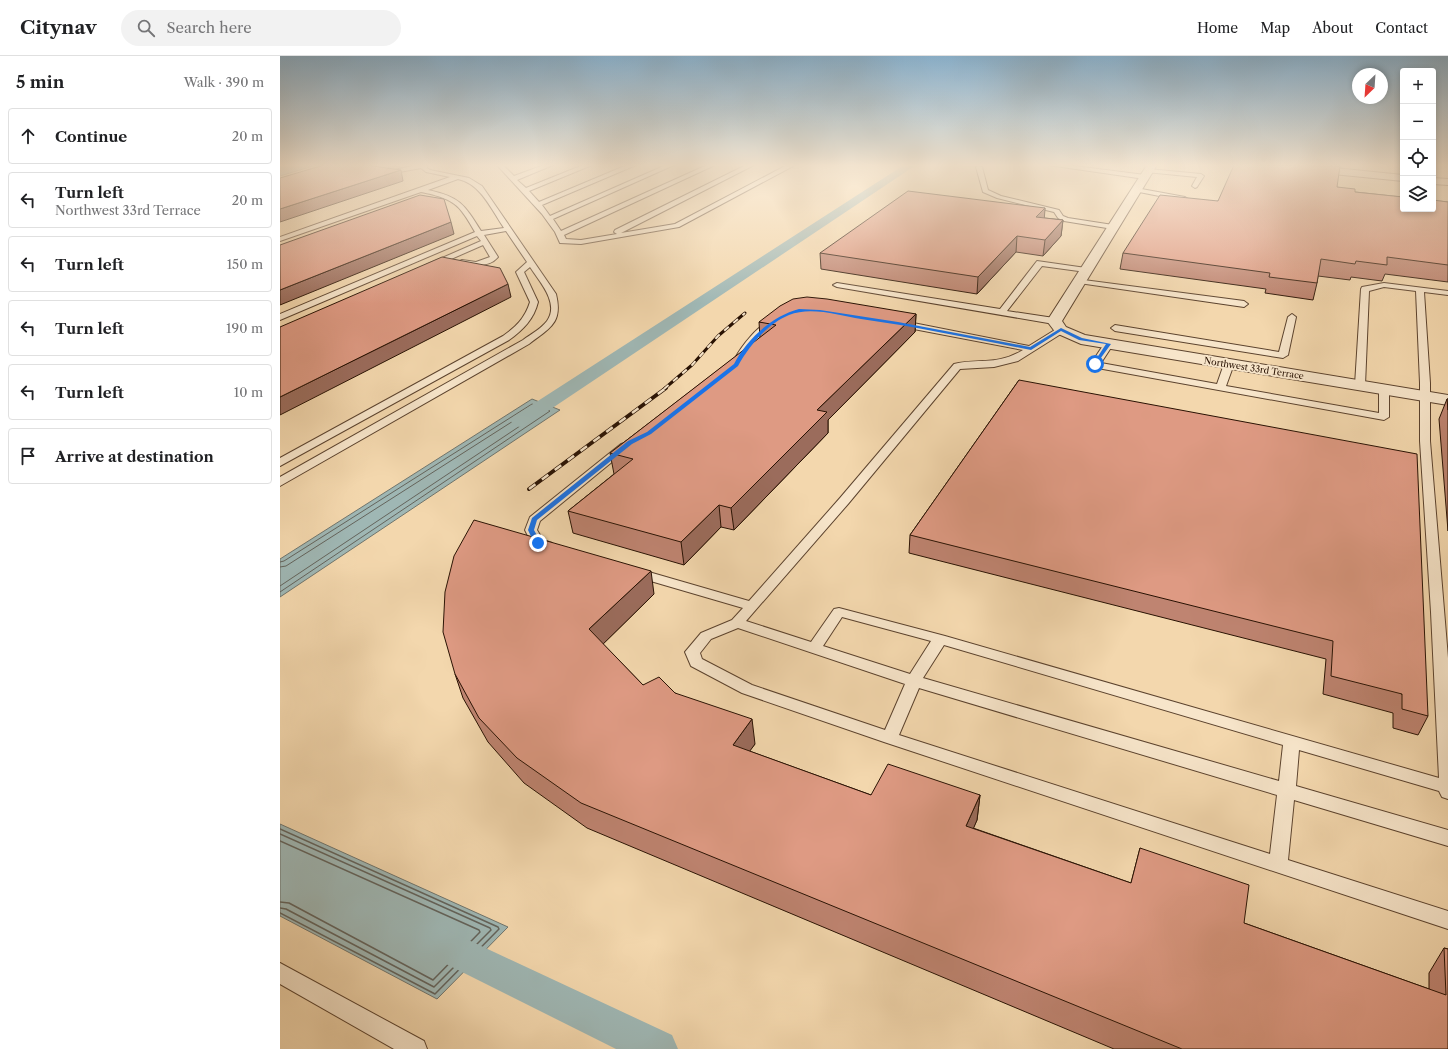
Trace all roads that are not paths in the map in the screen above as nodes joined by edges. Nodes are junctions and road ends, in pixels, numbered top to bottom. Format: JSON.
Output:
{"nodes":[{"id":1,"x":360,"y":211,"type":"edge"},
{"id":2,"x":465,"y":211,"type":"edge"},
{"id":3,"x":497,"y":211,"type":"edge"},
{"id":4,"x":542,"y":211,"type":"edge"},
{"id":5,"x":565,"y":211,"type":"edge"},
{"id":6,"x":611,"y":211,"type":"edge"},
{"id":7,"x":659,"y":211,"type":"edge"},
{"id":8,"x":705,"y":211,"type":"edge"},
{"id":9,"x":1057,"y":211,"type":"edge"},
{"id":10,"x":1123,"y":211,"type":"edge"},
{"id":11,"x":548,"y":219,"type":"junction"},
{"id":12,"x":1113,"y":227,"type":"junction"},
{"id":13,"x":509,"y":229,"type":"junction"},
{"id":14,"x":480,"y":233,"type":"junction"},
{"id":15,"x":560,"y":234,"type":"junction"},
{"id":16,"x":280,"y":239,"type":"edge"},
{"id":17,"x":604,"y":239,"type":"junction"},
{"id":18,"x":485,"y":243,"type":"junction"},
{"id":19,"x":445,"y":259,"type":"junction"},
{"id":20,"x":531,"y":262,"type":"junction"},
{"id":21,"x":423,"y":268,"type":"edge"},
{"id":22,"x":1083,"y":275,"type":"junction"},
{"id":23,"x":837,"y":285,"type":"dead end"},
{"id":24,"x":1420,"y":289,"type":"junction"},
{"id":25,"x":1448,"y":293,"type":"edge"},
{"id":26,"x":1244,"y":304,"type":"dead end"},
{"id":27,"x":1002,"y":312,"type":"junction"},
{"id":28,"x":280,"y":316,"type":"edge"},
{"id":29,"x":1292,"y":317,"type":"dead end"},
{"id":30,"x":781,"y":318,"type":"edge"},
{"id":31,"x":891,"y":322,"type":"edge"},
{"id":32,"x":1058,"y":325,"type":"junction"},
{"id":33,"x":1115,"y":328,"type":"dead end"},
{"id":34,"x":1109,"y":344,"type":"junction"},
{"id":35,"x":1216,"y":344,"type":"junction"},
{"id":36,"x":1031,"y":348,"type":"junction"},
{"id":37,"x":1211,"y":360,"type":"junction"},
{"id":38,"x":1229,"y":364,"type":"junction"},
{"id":39,"x":730,"y":369,"type":"edge"},
{"id":40,"x":1360,"y":385,"type":"junction"},
{"id":41,"x":1221,"y":387,"type":"junction"},
{"id":42,"x":1384,"y":389,"type":"junction"},
{"id":43,"x":1424,"y":396,"type":"junction"},
{"id":44,"x":1448,"y":400,"type":"edge"},
{"id":45,"x":636,"y":439,"type":"edge"},
{"id":46,"x":280,"y":463,"type":"edge"},
{"id":47,"x":280,"y":482,"type":"edge"},
{"id":48,"x":561,"y":550,"type":"edge"},
{"id":49,"x":622,"y":568,"type":"edge"},
{"id":50,"x":752,"y":606,"type":"junction"},
{"id":51,"x":737,"y":624,"type":"junction"},
{"id":52,"x":940,"y":639,"type":"junction"},
{"id":53,"x":814,"y":648,"type":"junction"},
{"id":54,"x":914,"y":681,"type":"junction"},
{"id":55,"x":890,"y":738,"type":"junction"},
{"id":56,"x":1292,"y":741,"type":"junction"},
{"id":57,"x":1448,"y":787,"type":"edge"},
{"id":58,"x":1287,"y":789,"type":"junction"},
{"id":59,"x":1448,"y":792,"type":"edge"},
{"id":60,"x":1448,"y":838,"type":"edge"},
{"id":61,"x":1278,"y":865,"type":"junction"},
{"id":62,"x":1448,"y":920,"type":"edge"},
{"id":63,"x":280,"y":973,"type":"edge"},
{"id":64,"x":416,"y":1049,"type":"edge"}],
"edges":[{"from":1,"to":16,"type":"lane"},
{"from":2,"to":14,"type":"lane"},
{"from":3,"to":13,"type":"lane"},
{"from":4,"to":11,"type":"lane"},
{"from":5,"to":11,"type":"lane"},
{"from":6,"to":15,"type":"lane"},
{"from":7,"to":17,"type":"lane"},
{"from":8,"to":17,"type":"lane"},
{"from":9,"to":12,"type":"lane"},
{"from":10,"to":12,"type":"street"},
{"from":11,"to":15,"type":"lane"},
{"from":12,"to":22,"type":"street"},
{"from":13,"to":14,"type":"lane"},
{"from":13,"to":20,"type":"lane"},
{"from":14,"to":18,"type":"lane"},
{"from":14,"to":28,"type":"lane"},
{"from":15,"to":17,"type":"lane"},
{"from":18,"to":19,"type":"lane"},
{"from":18,"to":19,"type":"lane"},
{"from":19,"to":21,"type":"lane"},
{"from":20,"to":46,"type":"lane"},
{"from":20,"to":47,"type":"lane"},
{"from":22,"to":26,"type":"lane"},
{"from":22,"to":27,"type":"lane"},
{"from":22,"to":32,"type":"street"},
{"from":23,"to":27,"type":"lane"},
{"from":24,"to":25,"type":"lane"},
{"from":24,"to":40,"type":"lane"},
{"from":24,"to":43,"type":"lane"},
{"from":27,"to":32,"type":"lane"},
{"from":29,"to":35,"type":"lane"},
{"from":30,"to":39,"type":"lane"},
{"from":31,"to":36,"type":"lane"},
{"from":32,"to":34,"type":"street","name":"Northwest 33rd Terrace"},
{"from":32,"to":36,"type":"lane"},
{"from":33,"to":35,"type":"lane"},
{"from":34,"to":37,"type":"street","name":"Northwest 33rd Terrace"},
{"from":34,"to":41,"type":"lane"},
{"from":35,"to":37,"type":"lane"},
{"from":36,"to":50,"type":"lane"},
{"from":37,"to":38,"type":"street","name":"Northwest 33rd Terrace"},
{"from":38,"to":40,"type":"street","name":"Northwest 33rd Terrace"},
{"from":38,"to":41,"type":"lane"},
{"from":40,"to":42,"type":"street","name":"Northwest 33rd Terrace"},
{"from":41,"to":42,"type":"lane"},
{"from":42,"to":43,"type":"street","name":"Northwest 33rd Terrace"},
{"from":43,"to":44,"type":"street","name":"Northwest 33rd Terrace"},
{"from":43,"to":57,"type":"lane"},
{"from":45,"to":48,"type":"lane"},
{"from":49,"to":50,"type":"lane"},
{"from":50,"to":51,"type":"lane"},
{"from":51,"to":53,"type":"lane"},
{"from":51,"to":55,"type":"lane"},
{"from":52,"to":53,"type":"lane"},
{"from":52,"to":54,"type":"lane"},
{"from":52,"to":56,"type":"lane"},
{"from":53,"to":54,"type":"lane"},
{"from":54,"to":55,"type":"lane"},
{"from":54,"to":58,"type":"lane"},
{"from":55,"to":61,"type":"lane"},
{"from":56,"to":57,"type":"lane"},
{"from":56,"to":58,"type":"lane"},
{"from":57,"to":59,"type":"lane"},
{"from":58,"to":60,"type":"lane"},
{"from":58,"to":61,"type":"lane"},
{"from":61,"to":62,"type":"lane"},
{"from":63,"to":64,"type":"lane"}]}
